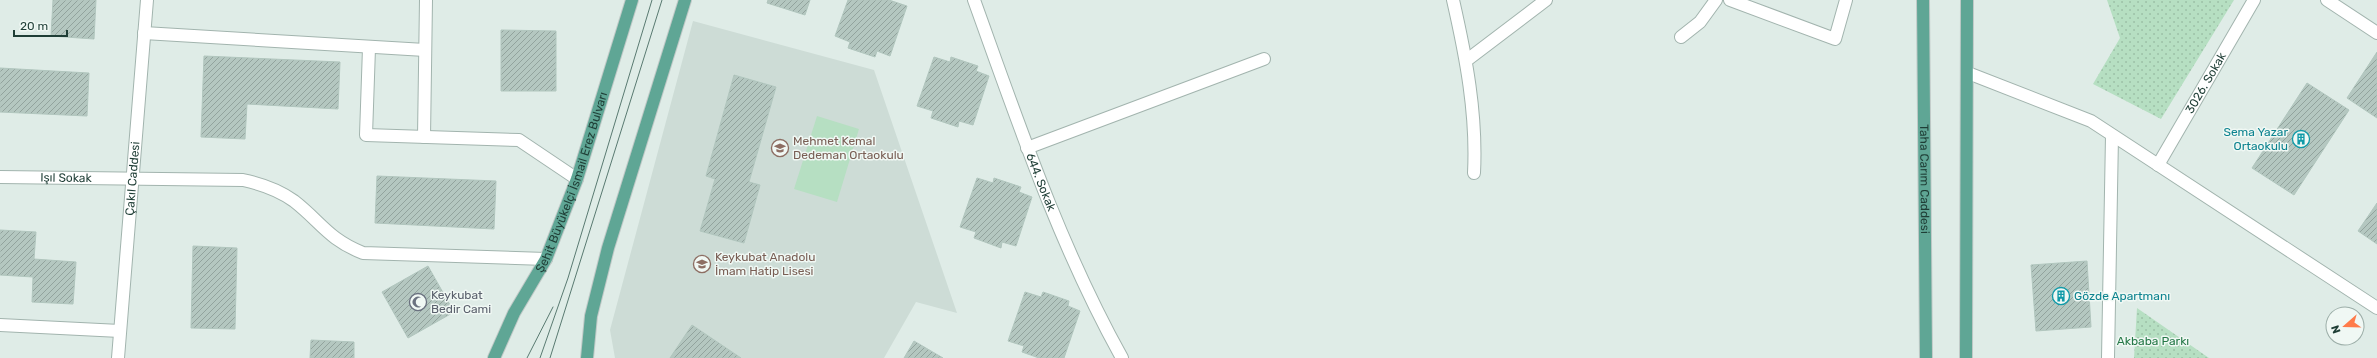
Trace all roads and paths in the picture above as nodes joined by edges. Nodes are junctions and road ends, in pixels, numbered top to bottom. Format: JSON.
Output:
{"nodes":[{"id":1,"x":147,"y":0,"type":"edge"},
{"id":2,"x":426,"y":0,"type":"edge"},
{"id":3,"x":632,"y":0,"type":"edge"},
{"id":4,"x":686,"y":0,"type":"edge"},
{"id":5,"x":974,"y":0,"type":"edge"},
{"id":6,"x":1453,"y":0,"type":"edge"},
{"id":7,"x":1716,"y":0,"type":"edge"},
{"id":8,"x":1730,"y":0,"type":"edge"},
{"id":9,"x":1846,"y":0,"type":"edge"},
{"id":10,"x":1923,"y":0,"type":"edge"},
{"id":11,"x":1967,"y":0,"type":"edge"},
{"id":12,"x":2254,"y":0,"type":"edge"},
{"id":13,"x":2327,"y":0,"type":"edge"},
{"id":14,"x":1541,"y":1,"type":"edge"},
{"id":15,"x":144,"y":33,"type":"junction"},
{"id":16,"x":2377,"y":33,"type":"edge"},
{"id":17,"x":1681,"y":37,"type":"dead end"},
{"id":18,"x":369,"y":48,"type":"junction"},
{"id":19,"x":425,"y":50,"type":"junction"},
{"id":20,"x":1264,"y":59,"type":"dead end"},
{"id":21,"x":1467,"y":60,"type":"junction"},
{"id":22,"x":1968,"y":73,"type":"junction"},
{"id":23,"x":2112,"y":136,"type":"junction"},
{"id":24,"x":424,"y":137,"type":"junction"},
{"id":25,"x":1027,"y":148,"type":"junction"},
{"id":26,"x":2158,"y":166,"type":"junction"},
{"id":27,"x":1474,"y":173,"type":"dead end"},
{"id":28,"x":0,"y":177,"type":"edge"},
{"id":29,"x":132,"y":178,"type":"junction"},
{"id":30,"x":577,"y":179,"type":"junction"},
{"id":31,"x":546,"y":259,"type":"junction"},
{"id":32,"x":2377,"y":308,"type":"edge"},
{"id":33,"x":0,"y":326,"type":"edge"},
{"id":34,"x":120,"y":331,"type":"junction"},
{"id":35,"x":118,"y":358,"type":"edge"},
{"id":36,"x":494,"y":358,"type":"edge"},
{"id":37,"x":587,"y":358,"type":"edge"},
{"id":38,"x":1122,"y":358,"type":"edge"},
{"id":39,"x":1926,"y":358,"type":"edge"},
{"id":40,"x":1966,"y":358,"type":"edge"},
{"id":41,"x":2108,"y":358,"type":"edge"}],
"edges":[{"from":1,"to":15,"type":"street","name":"Çakıl Caddesi"},
{"from":2,"to":19,"type":"street"},
{"from":3,"to":30,"type":"main road","name":"Şehit Büyükelçi İsmail Erez Bulvarı"},
{"from":4,"to":37,"type":"main road"},
{"from":5,"to":25,"type":"street","name":"644. Sokak"},
{"from":6,"to":21,"type":"street"},
{"from":7,"to":17,"type":"street"},
{"from":8,"to":9,"type":"street"},
{"from":10,"to":39,"type":"main road","name":"Taha Carım Caddesi"},
{"from":11,"to":22,"type":"main road"},
{"from":12,"to":26,"type":"street","name":"3026. Sokak"},
{"from":13,"to":16,"type":"street"},
{"from":14,"to":21,"type":"street"},
{"from":15,"to":18,"type":"street"},
{"from":15,"to":29,"type":"street","name":"Çakıl Caddesi"},
{"from":18,"to":19,"type":"street"},
{"from":18,"to":24,"type":"street"},
{"from":19,"to":24,"type":"street"},
{"from":20,"to":25,"type":"street"},
{"from":21,"to":27,"type":"street"},
{"from":22,"to":23,"type":"street"},
{"from":22,"to":40,"type":"main road"},
{"from":23,"to":26,"type":"street"},
{"from":23,"to":41,"type":"street"},
{"from":24,"to":30,"type":"street"},
{"from":25,"to":38,"type":"street","name":"644. Sokak"},
{"from":26,"to":32,"type":"street"},
{"from":28,"to":29,"type":"street","name":"Işıl Sokak"},
{"from":29,"to":31,"type":"street","name":"Işıl Sokak"},
{"from":29,"to":34,"type":"street","name":"Çakıl Caddesi"},
{"from":30,"to":31,"type":"main road","name":"Şehit Büyükelçi İsmail Erez Bulvarı"},
{"from":31,"to":36,"type":"main road","name":"Şehit Büyükelçi İsmail Erez Bulvarı"},
{"from":33,"to":34,"type":"street"},
{"from":34,"to":35,"type":"street","name":"Çakıl Caddesi"}]}
